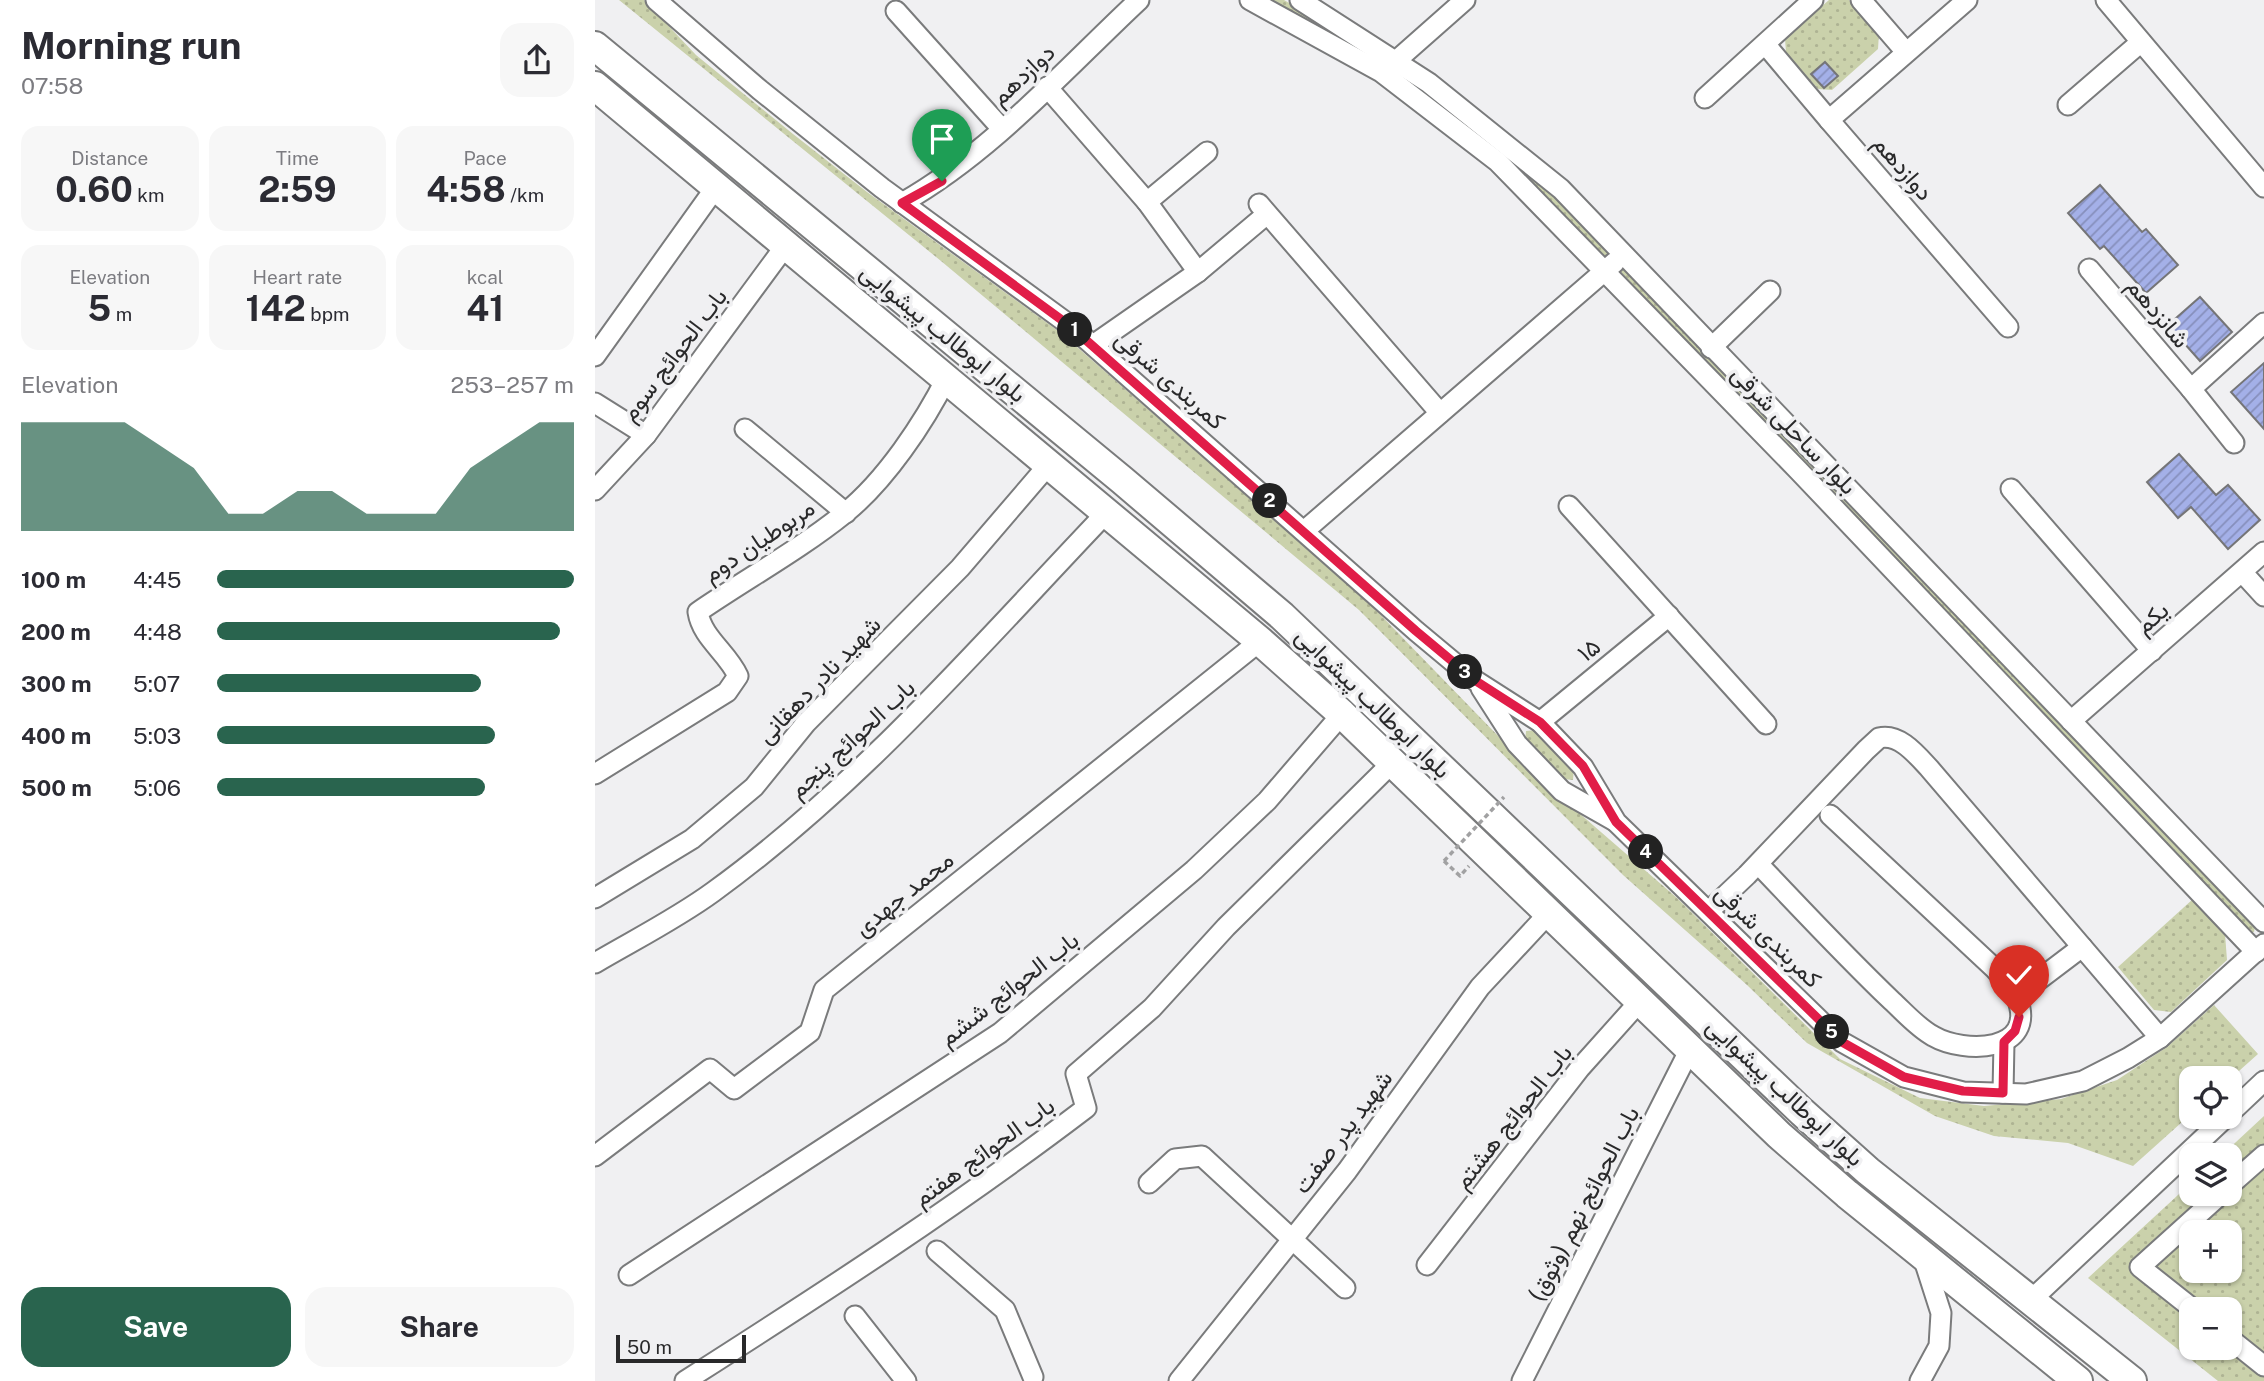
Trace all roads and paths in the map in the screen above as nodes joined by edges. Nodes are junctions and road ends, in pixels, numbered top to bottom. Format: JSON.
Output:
{"nodes":[{"id":1,"x":656,"y":0,"type":"edge"},
{"id":2,"x":1139,"y":0,"type":"edge"},
{"id":3,"x":1250,"y":0,"type":"edge"},
{"id":4,"x":1300,"y":0,"type":"edge"},
{"id":5,"x":1465,"y":0,"type":"edge"},
{"id":6,"x":1813,"y":0,"type":"edge"},
{"id":7,"x":1861,"y":0,"type":"edge"},
{"id":8,"x":1967,"y":0,"type":"edge"},
{"id":9,"x":2106,"y":0,"type":"edge"},
{"id":10,"x":896,"y":11,"type":"dead end"},
{"id":11,"x":2141,"y":42,"type":"junction"},
{"id":12,"x":1765,"y":44,"type":"junction"},
{"id":13,"x":595,"y":46,"type":"edge"},
{"id":14,"x":1906,"y":52,"type":"junction"},
{"id":15,"x":1397,"y":60,"type":"junction"},
{"id":16,"x":595,"y":86,"type":"edge"},
{"id":17,"x":1047,"y":86,"type":"junction"},
{"id":18,"x":1706,"y":98,"type":"dead end"},
{"id":19,"x":2068,"y":105,"type":"dead end"},
{"id":20,"x":1829,"y":120,"type":"junction"},
{"id":21,"x":1002,"y":129,"type":"junction"},
{"id":22,"x":1207,"y":152,"type":"dead end"},
{"id":23,"x":716,"y":187,"type":"junction"},
{"id":24,"x":2264,"y":187,"type":"edge"},
{"id":25,"x":1147,"y":202,"type":"junction"},
{"id":26,"x":902,"y":203,"type":"junction"},
{"id":27,"x":786,"y":245,"type":"junction"},
{"id":28,"x":1623,"y":253,"type":"junction"},
{"id":29,"x":2089,"y":269,"type":"dead end"},
{"id":30,"x":1607,"y":270,"type":"junction"},
{"id":31,"x":1198,"y":272,"type":"junction"},
{"id":32,"x":1770,"y":291,"type":"dead end"},
{"id":33,"x":2264,"y":324,"type":"edge"},
{"id":34,"x":2008,"y":327,"type":"dead end"},
{"id":35,"x":1093,"y":345,"type":"junction"},
{"id":36,"x":1711,"y":348,"type":"junction"},
{"id":37,"x":595,"y":356,"type":"edge"},
{"id":38,"x":947,"y":377,"type":"junction"},
{"id":39,"x":2190,"y":389,"type":"junction"},
{"id":40,"x":595,"y":403,"type":"edge"},
{"id":41,"x":1440,"y":413,"type":"junction"},
{"id":42,"x":744,"y":429,"type":"dead end"},
{"id":43,"x":646,"y":435,"type":"junction"},
{"id":44,"x":2234,"y":443,"type":"dead end"},
{"id":45,"x":1050,"y":463,"type":"junction"},
{"id":46,"x":2011,"y":489,"type":"dead end"},
{"id":47,"x":595,"y":490,"type":"edge"},
{"id":48,"x":1569,"y":506,"type":"dead end"},
{"id":49,"x":1108,"y":511,"type":"junction"},
{"id":50,"x":846,"y":513,"type":"junction"},
{"id":51,"x":1304,"y":531,"type":"junction"},
{"id":52,"x":2264,"y":552,"type":"edge"},
{"id":53,"x":2242,"y":572,"type":"junction"},
{"id":54,"x":2264,"y":596,"type":"edge"},
{"id":55,"x":1669,"y":617,"type":"junction"},
{"id":56,"x":1261,"y":640,"type":"junction"},
{"id":57,"x":2152,"y":651,"type":"junction"},
{"id":58,"x":1476,"y":681,"type":"junction"},
{"id":59,"x":1342,"y":714,"type":"junction"},
{"id":60,"x":2071,"y":721,"type":"junction"},
{"id":61,"x":1540,"y":722,"type":"junction"},
{"id":62,"x":1766,"y":724,"type":"dead end"},
{"id":63,"x":1391,"y":764,"type":"junction"},
{"id":64,"x":595,"y":774,"type":"edge"},
{"id":65,"x":1504,"y":797,"type":"dead end"},
{"id":66,"x":1830,"y":815,"type":"dead end"},
{"id":67,"x":1616,"y":822,"type":"junction"},
{"id":68,"x":1764,"y":870,"type":"dead end"},
{"id":69,"x":1460,"y":876,"type":"dead end"},
{"id":70,"x":595,"y":898,"type":"edge"},
{"id":71,"x":1709,"y":911,"type":"junction"},
{"id":72,"x":1548,"y":914,"type":"junction"},
{"id":73,"x":2264,"y":922,"type":"edge"},
{"id":74,"x":2082,"y":947,"type":"junction"},
{"id":75,"x":2260,"y":948,"type":"edge"},
{"id":76,"x":595,"y":963,"type":"edge"},
{"id":77,"x":2017,"y":997,"type":"junction"},
{"id":78,"x":1640,"y":1001,"type":"junction"},
{"id":79,"x":2160,"y":1038,"type":"junction"},
{"id":80,"x":2004,"y":1042,"type":"junction"},
{"id":81,"x":1690,"y":1049,"type":"junction"},
{"id":82,"x":2264,"y":1082,"type":"edge"},
{"id":83,"x":2003,"y":1093,"type":"junction"},
{"id":84,"x":2242,"y":1102,"type":"edge"},
{"id":85,"x":2213,"y":1129,"type":"edge"},
{"id":86,"x":2264,"y":1155,"type":"edge"},
{"id":87,"x":595,"y":1156,"type":"edge"},
{"id":88,"x":2242,"y":1174,"type":"edge"},
{"id":89,"x":1149,"y":1183,"type":"dead end"},
{"id":90,"x":2208,"y":1206,"type":"edge"},
{"id":91,"x":1291,"y":1241,"type":"junction"},
{"id":92,"x":937,"y":1251,"type":"dead end"},
{"id":93,"x":1922,"y":1256,"type":"junction"},
{"id":94,"x":1427,"y":1265,"type":"dead end"},
{"id":95,"x":629,"y":1275,"type":"dead end"},
{"id":96,"x":1345,"y":1288,"type":"dead end"},
{"id":97,"x":2179,"y":1298,"type":"edge"},
{"id":98,"x":2030,"y":1301,"type":"junction"},
{"id":99,"x":855,"y":1316,"type":"dead end"},
{"id":100,"x":2242,"y":1348,"type":"edge"},
{"id":101,"x":2264,"y":1366,"type":"edge"},
{"id":102,"x":1188,"y":1378,"type":"edge"},
{"id":103,"x":1036,"y":1380,"type":"edge"},
{"id":104,"x":685,"y":1381,"type":"edge"},
{"id":105,"x":906,"y":1381,"type":"edge"},
{"id":106,"x":1522,"y":1381,"type":"edge"},
{"id":107,"x":1920,"y":1381,"type":"edge"},
{"id":108,"x":2078,"y":1381,"type":"edge"},
{"id":109,"x":2131,"y":1381,"type":"edge"}],
"edges":[{"from":1,"to":26,"type":"street","name":"کمربندی شرقی"},
{"from":2,"to":17,"type":"street","name":"دوازدهم"},
{"from":3,"to":30,"type":"street","name":"بلوار ساحلی شرقی"},
{"from":4,"to":15,"type":"street","name":"بلوار ساحلی شرقی"},
{"from":5,"to":15,"type":"street"},
{"from":6,"to":12,"type":"street"},
{"from":7,"to":14,"type":"street"},
{"from":8,"to":14,"type":"street"},
{"from":9,"to":11,"type":"street"},
{"from":10,"to":21,"type":"street"},
{"from":11,"to":19,"type":"street"},
{"from":11,"to":24,"type":"street"},
{"from":12,"to":18,"type":"street"},
{"from":12,"to":20,"type":"street","name":"دوازدهم"},
{"from":13,"to":98,"type":"highway","name":"بلوار ابوطالب پیشوایی"},
{"from":14,"to":20,"type":"street"},
{"from":15,"to":28,"type":"street","name":"بلوار ساحلی شرقی"},
{"from":16,"to":23,"type":"highway","name":"بلوار ابوطالب پیشوایی"},
{"from":17,"to":21,"type":"street","name":"دوازدهم"},
{"from":17,"to":25,"type":"street"},
{"from":20,"to":34,"type":"street","name":"دوازدهم"},
{"from":21,"to":26,"type":"street","name":"دوازدهم"},
{"from":22,"to":25,"type":"street"},
{"from":23,"to":27,"type":"highway","name":"بلوار ابوطالب پیشوایی"},
{"from":23,"to":37,"type":"street"},
{"from":25,"to":31,"type":"street"},
{"from":26,"to":35,"type":"street","name":"کمربندی شرقی"},
{"from":27,"to":38,"type":"highway","name":"بلوار ابوطالب پیشوایی"},
{"from":27,"to":43,"type":"street","name":"باب الحوائج سوم"},
{"from":28,"to":30,"type":"street"},
{"from":28,"to":36,"type":"street","name":"بلوار ساحلی شرقی"},
{"from":29,"to":39,"type":"street","name":"شانزدهم"},
{"from":30,"to":41,"type":"street"},
{"from":30,"to":75,"type":"street","name":"بلوار ساحلی شرقی"},
{"from":31,"to":35,"type":"street"},
{"from":31,"to":41,"type":"street"},
{"from":32,"to":36,"type":"street"},
{"from":33,"to":39,"type":"street","name":"شانزدهم"},
{"from":35,"to":51,"type":"street","name":"کمربندی شرقی"},
{"from":36,"to":60,"type":"street","name":"بلوار ساحلی شرقی"},
{"from":38,"to":45,"type":"highway","name":"بلوار ابوطالب پیشوایی"},
{"from":38,"to":50,"type":"street","name":"مربوطیان دوم"},
{"from":39,"to":44,"type":"street","name":"شانزدهم"},
{"from":40,"to":43,"type":"street"},
{"from":41,"to":51,"type":"street"},
{"from":42,"to":50,"type":"street"},
{"from":43,"to":47,"type":"street","name":"باب الحوائج سوم"},
{"from":45,"to":49,"type":"highway","name":"بلوار ابوطالب پیشوایی"},
{"from":45,"to":70,"type":"street","name":"شهید نادر دهقانی"},
{"from":46,"to":57,"type":"street"},
{"from":48,"to":55,"type":"street"},
{"from":49,"to":56,"type":"highway","name":"بلوار ابوطالب پیشوایی"},
{"from":49,"to":76,"type":"street","name":"باب الحوائج پنجم"},
{"from":50,"to":64,"type":"street","name":"مربوطیان دوم"},
{"from":51,"to":58,"type":"street","name":"کمربندی شرقی"},
{"from":52,"to":53,"type":"street","name":"یکم"},
{"from":53,"to":54,"type":"street"},
{"from":53,"to":57,"type":"street","name":"یکم"},
{"from":55,"to":61,"type":"street","name":"۱۵"},
{"from":55,"to":62,"type":"street"},
{"from":56,"to":59,"type":"highway","name":"بلوار ابوطالب پیشوایی"},
{"from":56,"to":87,"type":"street","name":"محمد جهدی"},
{"from":57,"to":60,"type":"street","name":"یکم"},
{"from":58,"to":61,"type":"street","name":"کمربندی شرقی"},
{"from":58,"to":67,"type":"street","name":"کمربندی شرقی"},
{"from":59,"to":63,"type":"highway","name":"بلوار ابوطالب پیشوایی"},
{"from":59,"to":95,"type":"street","name":"باب الحوائج ششم"},
{"from":60,"to":73,"type":"street","name":"بلوار ساحلی شرقی"},
{"from":61,"to":67,"type":"street","name":"کمربندی شرقی"},
{"from":63,"to":72,"type":"highway","name":"بلوار ابوطالب پیشوایی"},
{"from":63,"to":104,"type":"street","name":"باب الحوائج هفتم"},
{"from":65,"to":69,"type":"path","bridge":true},
{"from":66,"to":77,"type":"street"},
{"from":67,"to":71,"type":"street","name":"کمربندی شرقی"},
{"from":68,"to":80,"type":"street"},
{"from":71,"to":74,"type":"street"},
{"from":71,"to":83,"type":"street","name":"کمربندی شرقی"},
{"from":72,"to":78,"type":"highway","name":"بلوار ابوطالب پیشوایی"},
{"from":72,"to":91,"type":"street","name":"شهید پدر صفت"},
{"from":74,"to":77,"type":"street"},
{"from":74,"to":79,"type":"street"},
{"from":75,"to":79,"type":"street","name":"کمربندی شرقی"},
{"from":77,"to":80,"type":"street"},
{"from":78,"to":81,"type":"highway","name":"بلوار ابوطالب پیشوایی"},
{"from":78,"to":94,"type":"street","name":"باب الحوائج هشتم"},
{"from":79,"to":83,"type":"street","name":"کمربندی شرقی"},
{"from":80,"to":83,"type":"street"},
{"from":81,"to":93,"type":"highway","name":"بلوار ابوطالب پیشوایی"},
{"from":81,"to":106,"type":"street","name":"باب الحوائج نهم (وثوق)"},
{"from":82,"to":84,"type":"street"},
{"from":85,"to":98,"type":"street"},
{"from":86,"to":88,"type":"street"},
{"from":89,"to":91,"type":"street"},
{"from":90,"to":97,"type":"street"},
{"from":91,"to":96,"type":"street"},
{"from":91,"to":102,"type":"street","name":"شهید پدر صفت"},
{"from":92,"to":103,"type":"street"},
{"from":93,"to":107,"type":"street"},
{"from":93,"to":108,"type":"highway","name":"بلوار ابوطالب پیشوایی"},
{"from":98,"to":109,"type":"highway","name":"بلوار ابوطالب پیشوایی"},
{"from":99,"to":105,"type":"street"},
{"from":100,"to":101,"type":"street"}]}
